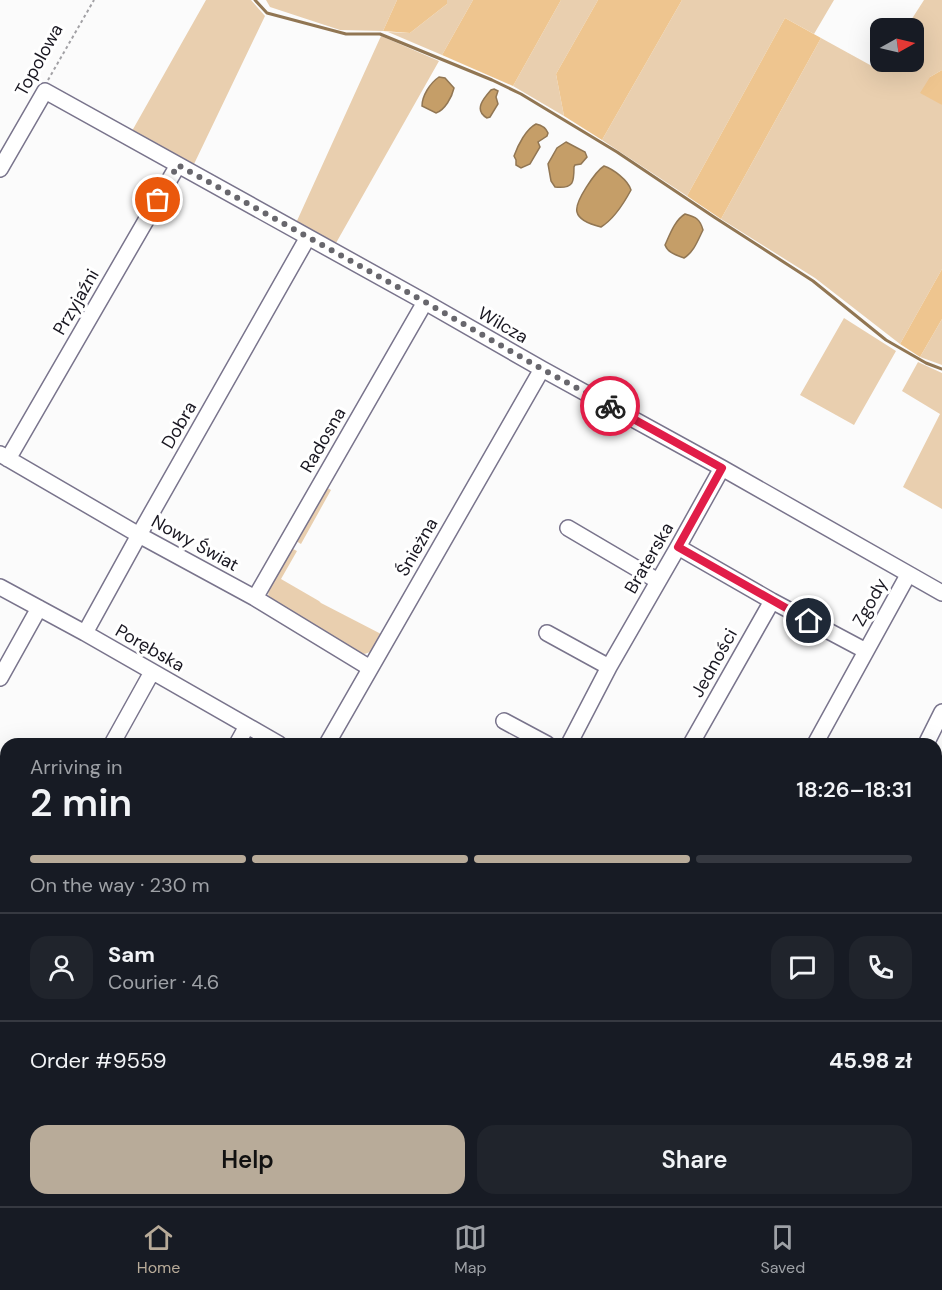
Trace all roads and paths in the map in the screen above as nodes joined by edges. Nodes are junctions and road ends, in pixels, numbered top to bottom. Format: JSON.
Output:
{"nodes":[{"id":1,"x":94,"y":0,"type":"edge"},
{"id":2,"x":45,"y":91,"type":"junction"},
{"id":3,"x":178,"y":165,"type":"junction"},
{"id":4,"x":0,"y":169,"type":"edge"},
{"id":5,"x":308,"y":237,"type":"junction"},
{"id":6,"x":425,"y":302,"type":"junction"},
{"id":7,"x":542,"y":369,"type":"junction"},
{"id":8,"x":4,"y":456,"type":"edge"},
{"id":9,"x":722,"y":468,"type":"junction"},
{"id":10,"x":568,"y":528,"type":"dead end"},
{"id":11,"x":139,"y":535,"type":"junction"},
{"id":12,"x":678,"y":547,"type":"junction"},
{"id":13,"x":908,"y":574,"type":"junction"},
{"id":14,"x":658,"y":581,"type":"junction"},
{"id":15,"x":0,"y":587,"type":"edge"},
{"id":16,"x":942,"y":593,"type":"edge"},
{"id":17,"x":255,"y":598,"type":"junction"},
{"id":18,"x":772,"y":601,"type":"junction"},
{"id":19,"x":39,"y":608,"type":"junction"},
{"id":20,"x":85,"y":633,"type":"junction"},
{"id":21,"x":547,"y":633,"type":"dead end"},
{"id":22,"x":866,"y":651,"type":"junction"},
{"id":23,"x":609,"y":667,"type":"junction"},
{"id":24,"x":370,"y":668,"type":"junction"},
{"id":25,"x":152,"y":672,"type":"junction"},
{"id":26,"x":0,"y":678,"type":"edge"},
{"id":27,"x":942,"y":712,"type":"edge"},
{"id":28,"x":504,"y":721,"type":"dead end"},
{"id":29,"x":247,"y":726,"type":"junction"},
{"id":30,"x":115,"y":738,"type":"edge"},
{"id":31,"x":240,"y":738,"type":"edge"},
{"id":32,"x":268,"y":738,"type":"edge"},
{"id":33,"x":330,"y":738,"type":"edge"},
{"id":34,"x":536,"y":738,"type":"edge"},
{"id":35,"x":572,"y":738,"type":"edge"},
{"id":36,"x":694,"y":738,"type":"edge"},
{"id":37,"x":818,"y":738,"type":"edge"},
{"id":38,"x":929,"y":738,"type":"edge"}],
"edges":[{"from":1,"to":2,"type":"path","name":"Topolowa"},
{"from":2,"to":3,"type":"street","name":"Wilcza"},
{"from":2,"to":4,"type":"street","name":"Topolowa"},
{"from":3,"to":5,"type":"street","name":"Wilcza"},
{"from":3,"to":8,"type":"street","name":"Przyjaźni"},
{"from":5,"to":6,"type":"street","name":"Wilcza"},
{"from":5,"to":11,"type":"street","name":"Dobra"},
{"from":6,"to":7,"type":"street","name":"Wilcza"},
{"from":6,"to":17,"type":"street","name":"Radosna"},
{"from":7,"to":9,"type":"street","name":"Wilcza"},
{"from":7,"to":24,"type":"street","name":"Śnieżna"},
{"from":8,"to":11,"type":"street","name":"Nowy Świat"},
{"from":9,"to":12,"type":"street","name":"Braterska"},
{"from":9,"to":13,"type":"street","name":"Wilcza"},
{"from":10,"to":14,"type":"street"},
{"from":11,"to":17,"type":"street","name":"Nowy Świat"},
{"from":11,"to":20,"type":"street","name":"Dobra"},
{"from":12,"to":14,"type":"street","name":"Braterska"},
{"from":12,"to":18,"type":"street"},
{"from":13,"to":16,"type":"street","name":"Wilcza"},
{"from":13,"to":22,"type":"street","name":"Zgody"},
{"from":14,"to":23,"type":"street","name":"Braterska"},
{"from":15,"to":19,"type":"street","name":"Porębska"},
{"from":17,"to":24,"type":"street","name":"Nowy Świat"},
{"from":18,"to":22,"type":"street"},
{"from":18,"to":36,"type":"street","name":"Jedności"},
{"from":19,"to":20,"type":"street","name":"Porębska"},
{"from":19,"to":26,"type":"street"},
{"from":20,"to":25,"type":"street","name":"Porębska"},
{"from":21,"to":23,"type":"street"},
{"from":22,"to":37,"type":"street","name":"Zgody"},
{"from":23,"to":35,"type":"street","name":"Braterska"},
{"from":24,"to":33,"type":"street","name":"Śnieżna"},
{"from":25,"to":29,"type":"street","name":"Porębska"},
{"from":25,"to":30,"type":"street"},
{"from":27,"to":38,"type":"street"},
{"from":28,"to":34,"type":"street"},
{"from":29,"to":31,"type":"street"},
{"from":29,"to":32,"type":"street","name":"Porębska"}]}
